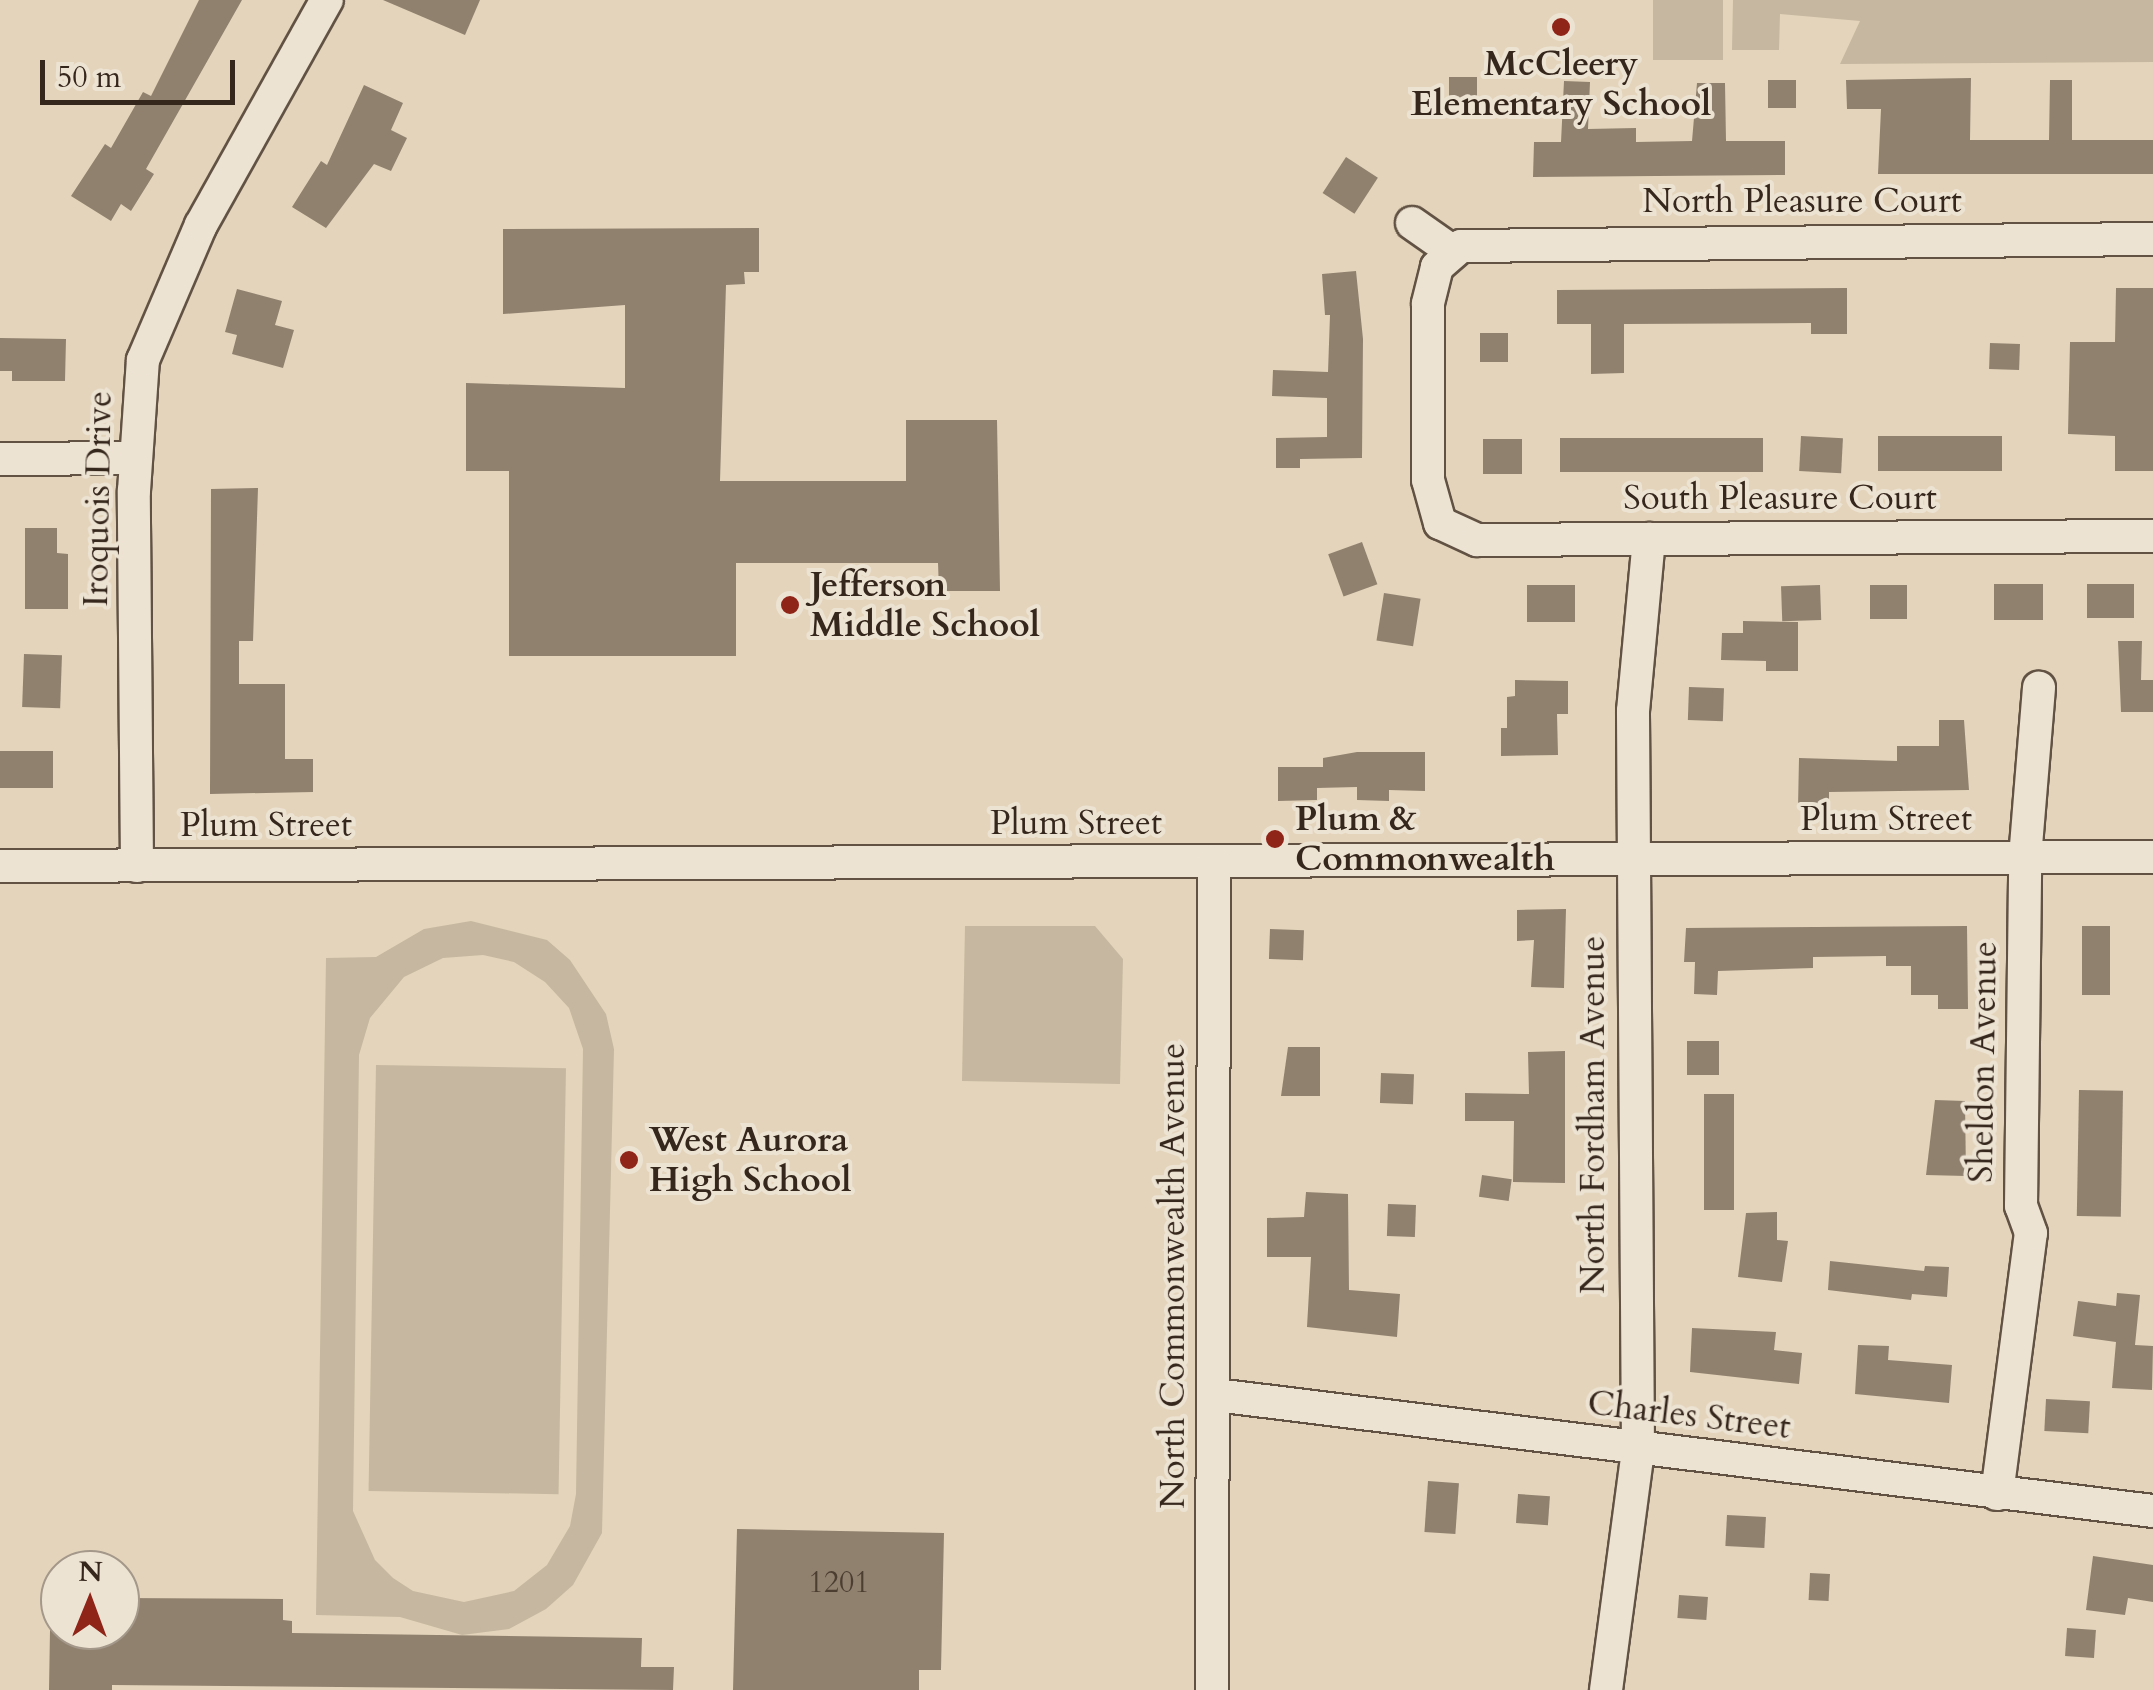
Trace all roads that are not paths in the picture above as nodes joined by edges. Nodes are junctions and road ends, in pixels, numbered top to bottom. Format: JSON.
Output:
{"nodes":[{"id":1,"x":327,"y":0,"type":"edge"},
{"id":2,"x":1412,"y":223,"type":"dead end"},
{"id":3,"x":2153,"y":239,"type":"edge"},
{"id":4,"x":1452,"y":251,"type":"junction"},
{"id":5,"x":135,"y":458,"type":"junction"},
{"id":6,"x":0,"y":459,"type":"edge"},
{"id":7,"x":2153,"y":536,"type":"edge"},
{"id":8,"x":1649,"y":539,"type":"junction"},
{"id":9,"x":2038,"y":688,"type":"dead end"},
{"id":10,"x":2153,"y":857,"type":"edge"},
{"id":11,"x":2025,"y":858,"type":"junction"},
{"id":12,"x":1632,"y":860,"type":"junction"},
{"id":13,"x":1214,"y":862,"type":"junction"},
{"id":14,"x":0,"y":866,"type":"edge"},
{"id":15,"x":137,"y":866,"type":"junction"},
{"id":16,"x":1216,"y":1395,"type":"junction"},
{"id":17,"x":1638,"y":1448,"type":"junction"},
{"id":18,"x":1997,"y":1494,"type":"junction"},
{"id":19,"x":2153,"y":1511,"type":"edge"},
{"id":20,"x":1212,"y":1690,"type":"edge"},
{"id":21,"x":1606,"y":1690,"type":"edge"}],
"edges":[{"from":1,"to":5,"type":"street","name":"Iroquois Drive"},
{"from":2,"to":4,"type":"street"},
{"from":3,"to":4,"type":"street","name":"North Pleasure Court"},
{"from":4,"to":8,"type":"street","name":"South Pleasure Court"},
{"from":5,"to":6,"type":"street"},
{"from":5,"to":15,"type":"street","name":"Iroquois Drive"},
{"from":7,"to":8,"type":"street","name":"South Pleasure Court"},
{"from":8,"to":12,"type":"street","name":"North Fordham Avenue"},
{"from":9,"to":11,"type":"street","name":"Sheldon Avenue"},
{"from":10,"to":11,"type":"street","name":"Plum Street"},
{"from":11,"to":12,"type":"street","name":"Plum Street"},
{"from":11,"to":18,"type":"street","name":"Sheldon Avenue"},
{"from":12,"to":13,"type":"street","name":"Plum Street"},
{"from":12,"to":17,"type":"street","name":"North Fordham Avenue"},
{"from":13,"to":15,"type":"street","name":"Plum Street"},
{"from":13,"to":16,"type":"street","name":"North Commonwealth Avenue"},
{"from":14,"to":15,"type":"street","name":"Plum Street"},
{"from":16,"to":17,"type":"street","name":"Charles Street"},
{"from":16,"to":20,"type":"street","name":"North Commonwealth Avenue"},
{"from":17,"to":18,"type":"street","name":"Charles Street"},
{"from":17,"to":21,"type":"street","name":"North Fordham Avenue"},
{"from":18,"to":19,"type":"street","name":"Charles Street"}]}
